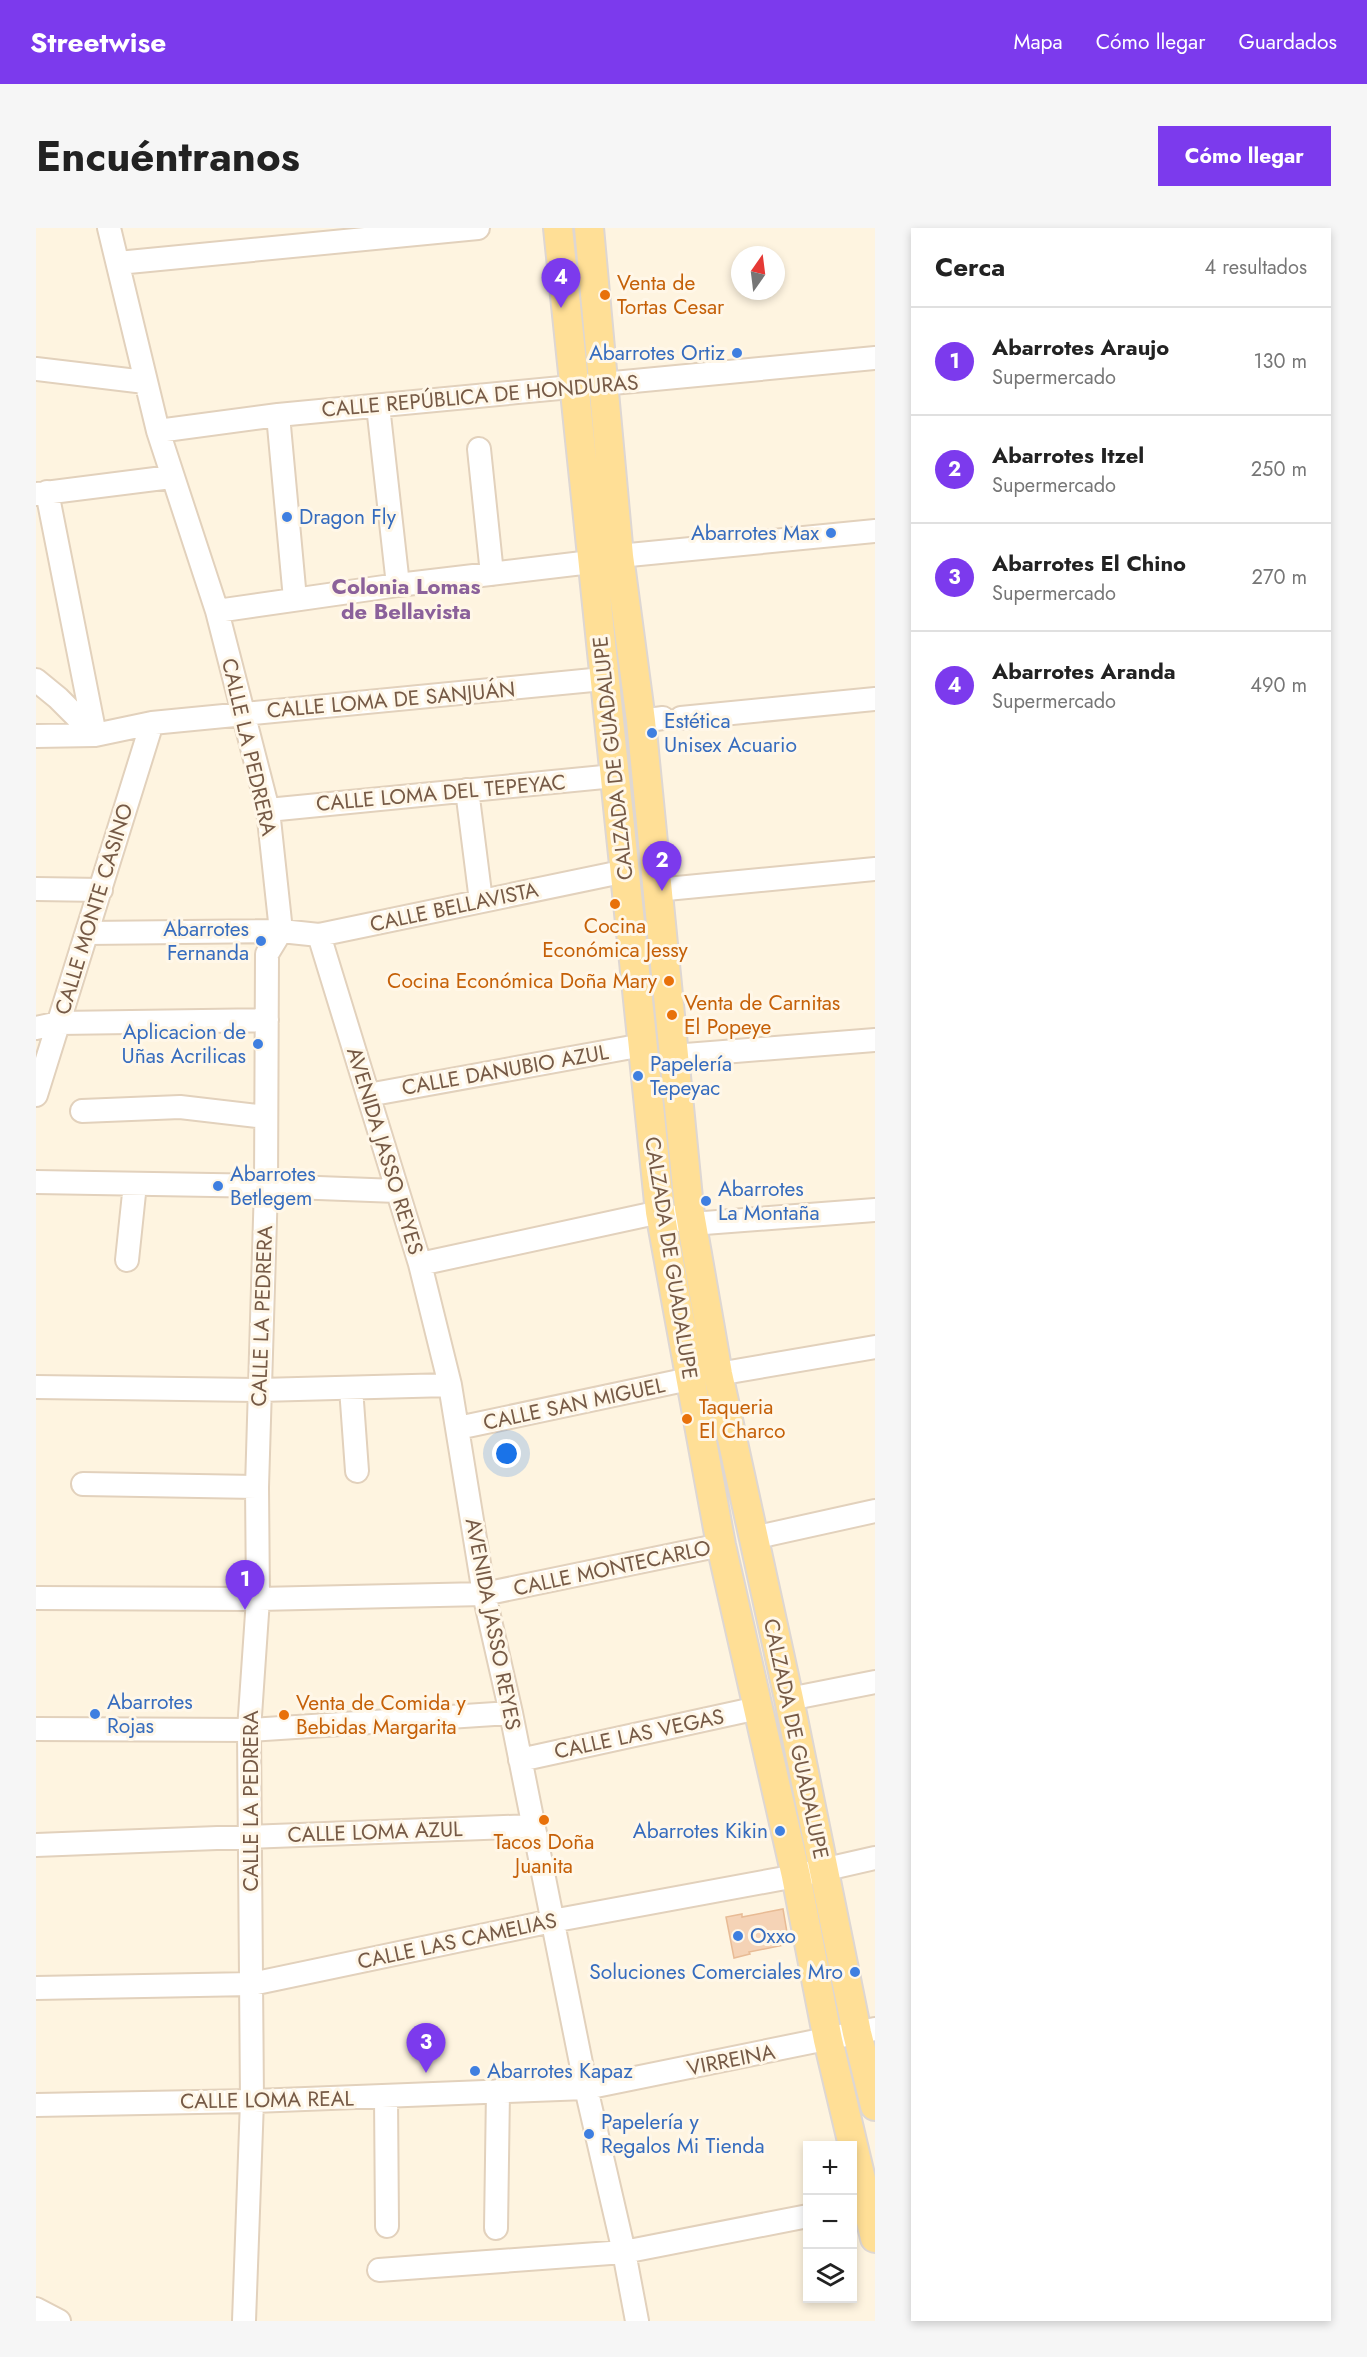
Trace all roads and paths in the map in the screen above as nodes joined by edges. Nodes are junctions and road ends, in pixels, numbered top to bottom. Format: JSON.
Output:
{"nodes":[{"id":1,"x":109,"y":228,"type":"edge"},
{"id":2,"x":478,"y":228,"type":"edge"},
{"id":3,"x":558,"y":228,"type":"edge"},
{"id":4,"x":589,"y":228,"type":"edge"},
{"id":5,"x":118,"y":263,"type":"junction"},
{"id":6,"x":875,"y":358,"type":"edge"},
{"id":7,"x":36,"y":369,"type":"edge"},
{"id":8,"x":145,"y":382,"type":"junction"},
{"id":9,"x":604,"y":384,"type":"junction"},
{"id":10,"x":575,"y":387,"type":"junction"},
{"id":11,"x":378,"y":406,"type":"junction"},
{"id":12,"x":278,"y":415,"type":"junction"},
{"id":13,"x":158,"y":431,"type":"junction"},
{"id":14,"x":479,"y":449,"type":"dead end"},
{"id":15,"x":171,"y":477,"type":"junction"},
{"id":16,"x":41,"y":493,"type":"edge"},
{"id":17,"x":875,"y":531,"type":"edge"},
{"id":18,"x":619,"y":556,"type":"junction"},
{"id":19,"x":591,"y":562,"type":"junction"},
{"id":20,"x":492,"y":574,"type":"junction"},
{"id":21,"x":398,"y":585,"type":"junction"},
{"id":22,"x":295,"y":599,"type":"junction"},
{"id":23,"x":217,"y":611,"type":"junction"},
{"id":24,"x":603,"y":679,"type":"junction"},
{"id":25,"x":36,"y":680,"type":"edge"},
{"id":26,"x":875,"y":699,"type":"edge"},
{"id":27,"x":243,"y":714,"type":"junction"},
{"id":28,"x":661,"y":719,"type":"junction"},
{"id":29,"x":152,"y":723,"type":"junction"},
{"id":30,"x":95,"y":735,"type":"junction"},
{"id":31,"x":36,"y":736,"type":"edge"},
{"id":32,"x":614,"y":776,"type":"junction"},
{"id":33,"x":467,"y":790,"type":"junction"},
{"id":34,"x":268,"y":810,"type":"junction"},
{"id":35,"x":875,"y":869,"type":"edge"},
{"id":36,"x":626,"y":871,"type":"junction"},
{"id":37,"x":36,"y":889,"type":"edge"},
{"id":38,"x":101,"y":890,"type":"junction"},
{"id":39,"x":656,"y":890,"type":"junction"},
{"id":40,"x":481,"y":902,"type":"junction"},
{"id":41,"x":280,"y":931,"type":"junction"},
{"id":42,"x":87,"y":933,"type":"junction"},
{"id":43,"x":319,"y":935,"type":"junction"},
{"id":44,"x":267,"y":1020,"type":"junction"},
{"id":45,"x":58,"y":1023,"type":"junction"},
{"id":46,"x":36,"y":1028,"type":"edge"},
{"id":47,"x":875,"y":1040,"type":"edge"},
{"id":48,"x":643,"y":1046,"type":"junction"},
{"id":49,"x":673,"y":1056,"type":"junction"},
{"id":50,"x":36,"y":1095,"type":"edge"},
{"id":51,"x":368,"y":1095,"type":"junction"},
{"id":52,"x":82,"y":1111,"type":"dead end"},
{"id":53,"x":266,"y":1117,"type":"junction"},
{"id":54,"x":36,"y":1182,"type":"edge"},
{"id":55,"x":135,"y":1184,"type":"junction"},
{"id":56,"x":266,"y":1186,"type":"junction"},
{"id":57,"x":397,"y":1191,"type":"junction"},
{"id":58,"x":875,"y":1210,"type":"edge"},
{"id":59,"x":660,"y":1212,"type":"junction"},
{"id":60,"x":691,"y":1224,"type":"junction"},
{"id":61,"x":127,"y":1260,"type":"dead end"},
{"id":62,"x":420,"y":1264,"type":"junction"},
{"id":63,"x":875,"y":1347,"type":"edge"},
{"id":64,"x":718,"y":1374,"type":"junction"},
{"id":65,"x":690,"y":1379,"type":"junction"},
{"id":66,"x":450,"y":1385,"type":"junction"},
{"id":67,"x":36,"y":1387,"type":"edge"},
{"id":68,"x":351,"y":1388,"type":"junction"},
{"id":69,"x":260,"y":1390,"type":"junction"},
{"id":70,"x":458,"y":1428,"type":"junction"},
{"id":71,"x":357,"y":1472,"type":"dead end"},
{"id":72,"x":83,"y":1484,"type":"dead end"},
{"id":73,"x":257,"y":1487,"type":"junction"},
{"id":74,"x":875,"y":1511,"type":"edge"},
{"id":75,"x":753,"y":1539,"type":"junction"},
{"id":76,"x":722,"y":1545,"type":"junction"},
{"id":77,"x":484,"y":1594,"type":"junction"},
{"id":78,"x":36,"y":1598,"type":"edge"},
{"id":79,"x":258,"y":1599,"type":"junction"},
{"id":80,"x":875,"y":1682,"type":"edge"},
{"id":81,"x":789,"y":1699,"type":"junction"},
{"id":82,"x":758,"y":1708,"type":"junction"},
{"id":83,"x":511,"y":1713,"type":"junction"},
{"id":84,"x":36,"y":1729,"type":"edge"},
{"id":85,"x":249,"y":1730,"type":"junction"},
{"id":86,"x":520,"y":1760,"type":"junction"},
{"id":87,"x":533,"y":1826,"type":"junction"},
{"id":88,"x":249,"y":1836,"type":"junction"},
{"id":89,"x":36,"y":1845,"type":"edge"},
{"id":90,"x":875,"y":1858,"type":"edge"},
{"id":91,"x":824,"y":1869,"type":"junction"},
{"id":92,"x":796,"y":1876,"type":"junction"},
{"id":93,"x":552,"y":1921,"type":"junction"},
{"id":94,"x":252,"y":1984,"type":"junction"},
{"id":95,"x":36,"y":1988,"type":"edge"},
{"id":96,"x":866,"y":2031,"type":"edge"},
{"id":97,"x":828,"y":2040,"type":"junction"},
{"id":98,"x":586,"y":2088,"type":"junction"},
{"id":99,"x":498,"y":2091,"type":"junction"},
{"id":100,"x":386,"y":2097,"type":"junction"},
{"id":101,"x":252,"y":2101,"type":"junction"},
{"id":102,"x":36,"y":2105,"type":"edge"},
{"id":103,"x":875,"y":2106,"type":"edge"},
{"id":104,"x":860,"y":2206,"type":"edge"},
{"id":105,"x":803,"y":2217,"type":"edge"},
{"id":106,"x":387,"y":2226,"type":"dead end"},
{"id":107,"x":496,"y":2228,"type":"dead end"},
{"id":108,"x":875,"y":2238,"type":"edge"},
{"id":109,"x":624,"y":2252,"type":"junction"},
{"id":110,"x":379,"y":2270,"type":"dead end"},
{"id":111,"x":36,"y":2309,"type":"edge"},
{"id":112,"x":59,"y":2321,"type":"edge"},
{"id":113,"x":244,"y":2321,"type":"edge"},
{"id":114,"x":636,"y":2321,"type":"edge"}],
"edges":[{"from":1,"to":5,"type":"street","name":"CALLE LA PEDRERA"},
{"from":2,"to":5,"type":"street"},
{"from":3,"to":10,"type":"main road","name":"CALZADA DE GUADALUPE"},
{"from":4,"to":9,"type":"main road","name":"CALZADA DE GUADALUPE"},
{"from":5,"to":8,"type":"street","name":"CALLE LA PEDRERA"},
{"from":6,"to":9,"type":"street","name":"CALLE REPÚBLICA DE HONDURAS"},
{"from":7,"to":8,"type":"street"},
{"from":8,"to":13,"type":"street","name":"CALLE LA PEDRERA"},
{"from":9,"to":10,"type":"street","name":"CALLE REPÚBLICA DE HONDURAS"},
{"from":9,"to":18,"type":"main road","name":"CALZADA DE GUADALUPE"},
{"from":10,"to":11,"type":"street","name":"CALLE REPÚBLICA DE HONDURAS"},
{"from":10,"to":19,"type":"main road","name":"CALZADA DE GUADALUPE"},
{"from":11,"to":12,"type":"street","name":"CALLE REPÚBLICA DE HONDURAS"},
{"from":11,"to":21,"type":"street"},
{"from":12,"to":13,"type":"street","name":"CALLE REPÚBLICA DE HONDURAS"},
{"from":12,"to":22,"type":"street"},
{"from":13,"to":15,"type":"street","name":"CALLE LA PEDRERA"},
{"from":14,"to":20,"type":"street"},
{"from":15,"to":16,"type":"street"},
{"from":15,"to":23,"type":"street","name":"CALLE LA PEDRERA"},
{"from":16,"to":30,"type":"street"},
{"from":17,"to":18,"type":"street"},
{"from":18,"to":28,"type":"main road","name":"CALZADA DE GUADALUPE"},
{"from":19,"to":20,"type":"street"},
{"from":19,"to":24,"type":"main road","name":"CALZADA DE GUADALUPE"},
{"from":20,"to":21,"type":"street"},
{"from":21,"to":22,"type":"street"},
{"from":22,"to":23,"type":"street"},
{"from":23,"to":27,"type":"street","name":"CALLE LA PEDRERA"},
{"from":24,"to":27,"type":"street","name":"CALLE LOMA DE SANJUÁN"},
{"from":24,"to":32,"type":"main road","name":"CALZADA DE GUADALUPE"},
{"from":25,"to":30,"type":"street"},
{"from":26,"to":28,"type":"street"},
{"from":27,"to":29,"type":"street","name":"CALLE LOMA DE SANJUÁN"},
{"from":27,"to":34,"type":"street","name":"CALLE LA PEDRERA"},
{"from":28,"to":39,"type":"main road","name":"CALZADA DE GUADALUPE"},
{"from":29,"to":30,"type":"street","name":"CALLE LOMA DE SANJUÁN"},
{"from":29,"to":38,"type":"street","name":"CALLE MONTE CASINO"},
{"from":30,"to":31,"type":"street","name":"CALLE LOMA DE SANJUÁN"},
{"from":32,"to":33,"type":"street","name":"CALLE LOMA DEL TEPEYAC"},
{"from":32,"to":36,"type":"main road","name":"CALZADA DE GUADALUPE"},
{"from":33,"to":34,"type":"street","name":"CALLE LOMA DEL TEPEYAC"},
{"from":33,"to":40,"type":"street"},
{"from":34,"to":41,"type":"street","name":"CALLE LA PEDRERA"},
{"from":35,"to":39,"type":"street"},
{"from":36,"to":40,"type":"street","name":"CALLE BELLAVISTA"},
{"from":36,"to":48,"type":"main road","name":"CALZADA DE GUADALUPE"},
{"from":37,"to":38,"type":"street"},
{"from":38,"to":42,"type":"street","name":"CALLE MONTE CASINO"},
{"from":39,"to":49,"type":"main road","name":"CALZADA DE GUADALUPE"},
{"from":40,"to":43,"type":"street","name":"CALLE BELLAVISTA"},
{"from":41,"to":42,"type":"street"},
{"from":41,"to":43,"type":"street","name":"CALLE BELLAVISTA"},
{"from":41,"to":44,"type":"street","name":"CALLE LA PEDRERA"},
{"from":42,"to":45,"type":"street","name":"CALLE MONTE CASINO"},
{"from":43,"to":51,"type":"street","name":"AVENIDA JASSO REYES"},
{"from":44,"to":45,"type":"street"},
{"from":44,"to":53,"type":"street","name":"CALLE LA PEDRERA"},
{"from":45,"to":46,"type":"street"},
{"from":45,"to":50,"type":"street","name":"CALLE MONTE CASINO"},
{"from":47,"to":49,"type":"street"},
{"from":48,"to":51,"type":"street","name":"CALLE DANUBIO AZUL"},
{"from":48,"to":59,"type":"main road","name":"CALZADA DE GUADALUPE"},
{"from":49,"to":60,"type":"main road","name":"CALZADA DE GUADALUPE"},
{"from":51,"to":57,"type":"street","name":"AVENIDA JASSO REYES"},
{"from":52,"to":53,"type":"street"},
{"from":53,"to":56,"type":"street","name":"CALLE LA PEDRERA"},
{"from":54,"to":55,"type":"street"},
{"from":55,"to":56,"type":"street"},
{"from":55,"to":61,"type":"street"},
{"from":56,"to":57,"type":"street"},
{"from":56,"to":69,"type":"street","name":"CALLE LA PEDRERA"},
{"from":57,"to":62,"type":"street","name":"AVENIDA JASSO REYES"},
{"from":58,"to":60,"type":"street"},
{"from":59,"to":60,"type":"street"},
{"from":59,"to":62,"type":"street"},
{"from":59,"to":65,"type":"main road","name":"CALZADA DE GUADALUPE"},
{"from":60,"to":64,"type":"main road","name":"CALZADA DE GUADALUPE"},
{"from":62,"to":66,"type":"street","name":"AVENIDA JASSO REYES"},
{"from":63,"to":64,"type":"street"},
{"from":64,"to":75,"type":"main road","name":"CALZADA DE GUADALUPE"},
{"from":65,"to":70,"type":"street","name":"CALLE SAN MIGUEL"},
{"from":65,"to":76,"type":"main road","name":"CALZADA DE GUADALUPE"},
{"from":66,"to":68,"type":"street"},
{"from":66,"to":70,"type":"street","name":"AVENIDA JASSO REYES"},
{"from":67,"to":69,"type":"street"},
{"from":68,"to":69,"type":"street"},
{"from":68,"to":71,"type":"street"},
{"from":69,"to":73,"type":"street","name":"CALLE LA PEDRERA"},
{"from":70,"to":77,"type":"street","name":"AVENIDA JASSO REYES"},
{"from":72,"to":73,"type":"street"},
{"from":73,"to":79,"type":"street","name":"CALLE LA PEDRERA"},
{"from":74,"to":75,"type":"street"},
{"from":75,"to":81,"type":"main road","name":"CALZADA DE GUADALUPE"},
{"from":76,"to":77,"type":"street","name":"CALLE MONTECARLO"},
{"from":76,"to":82,"type":"main road","name":"CALZADA DE GUADALUPE"},
{"from":77,"to":79,"type":"street","name":"CALLE MONTECARLO"},
{"from":77,"to":83,"type":"street","name":"AVENIDA JASSO REYES"},
{"from":78,"to":79,"type":"street","name":"CALLE MONTECARLO"},
{"from":79,"to":85,"type":"street","name":"CALLE LA PEDRERA"},
{"from":80,"to":81,"type":"street"},
{"from":81,"to":91,"type":"main road","name":"CALZADA DE GUADALUPE"},
{"from":82,"to":86,"type":"street","name":"CALLE LAS VEGAS"},
{"from":82,"to":92,"type":"main road","name":"CALZADA DE GUADALUPE"},
{"from":83,"to":85,"type":"street"},
{"from":83,"to":86,"type":"street","name":"AVENIDA JASSO REYES"},
{"from":84,"to":85,"type":"street"},
{"from":85,"to":88,"type":"street","name":"CALLE LA PEDRERA"},
{"from":86,"to":87,"type":"street","name":"AVENIDA JASSO REYES"},
{"from":87,"to":88,"type":"street","name":"CALLE LOMA AZUL"},
{"from":87,"to":93,"type":"street","name":"AVENIDA JASSO REYES"},
{"from":88,"to":89,"type":"street","name":"CALLE LOMA AZUL"},
{"from":88,"to":94,"type":"street","name":"CALLE LA PEDRERA"},
{"from":90,"to":91,"type":"street","name":"CALLE LAS CAMELIAS"},
{"from":91,"to":92,"type":"street","name":"CALLE LAS CAMELIAS"},
{"from":91,"to":96,"type":"main road","name":"CALZADA DE GUADALUPE"},
{"from":92,"to":93,"type":"street","name":"CALLE LAS CAMELIAS"},
{"from":92,"to":97,"type":"main road","name":"CALZADA DE GUADALUPE"},
{"from":93,"to":94,"type":"street","name":"CALLE LAS CAMELIAS"},
{"from":93,"to":98,"type":"street","name":"AVENIDA JASSO REYES"},
{"from":94,"to":95,"type":"street","name":"CALLE LAS CAMELIAS"},
{"from":94,"to":101,"type":"street","name":"CALLE LA PEDRERA"},
{"from":96,"to":97,"type":"street","name":"VIRREINA"},
{"from":96,"to":103,"type":"main road","name":"CALZADA DE GUADALUPE"},
{"from":97,"to":98,"type":"street","name":"VIRREINA"},
{"from":97,"to":104,"type":"main road","name":"CALZADA DE GUADALUPE"},
{"from":98,"to":99,"type":"street","name":"CALLE LOMA REAL"},
{"from":98,"to":109,"type":"street","name":"AVENIDA JASSO REYES"},
{"from":99,"to":100,"type":"street","name":"CALLE LOMA REAL"},
{"from":99,"to":107,"type":"street"},
{"from":100,"to":101,"type":"street","name":"CALLE LOMA REAL"},
{"from":100,"to":106,"type":"street"},
{"from":101,"to":102,"type":"street","name":"CALLE LOMA REAL"},
{"from":101,"to":113,"type":"street","name":"CALLE LA PEDRERA"},
{"from":104,"to":108,"type":"main road","name":"CALZADA DE GUADALUPE"},
{"from":105,"to":109,"type":"street"},
{"from":109,"to":110,"type":"street"},
{"from":109,"to":114,"type":"street","name":"AVENIDA JASSO REYES"},
{"from":111,"to":112,"type":"street"}]}
